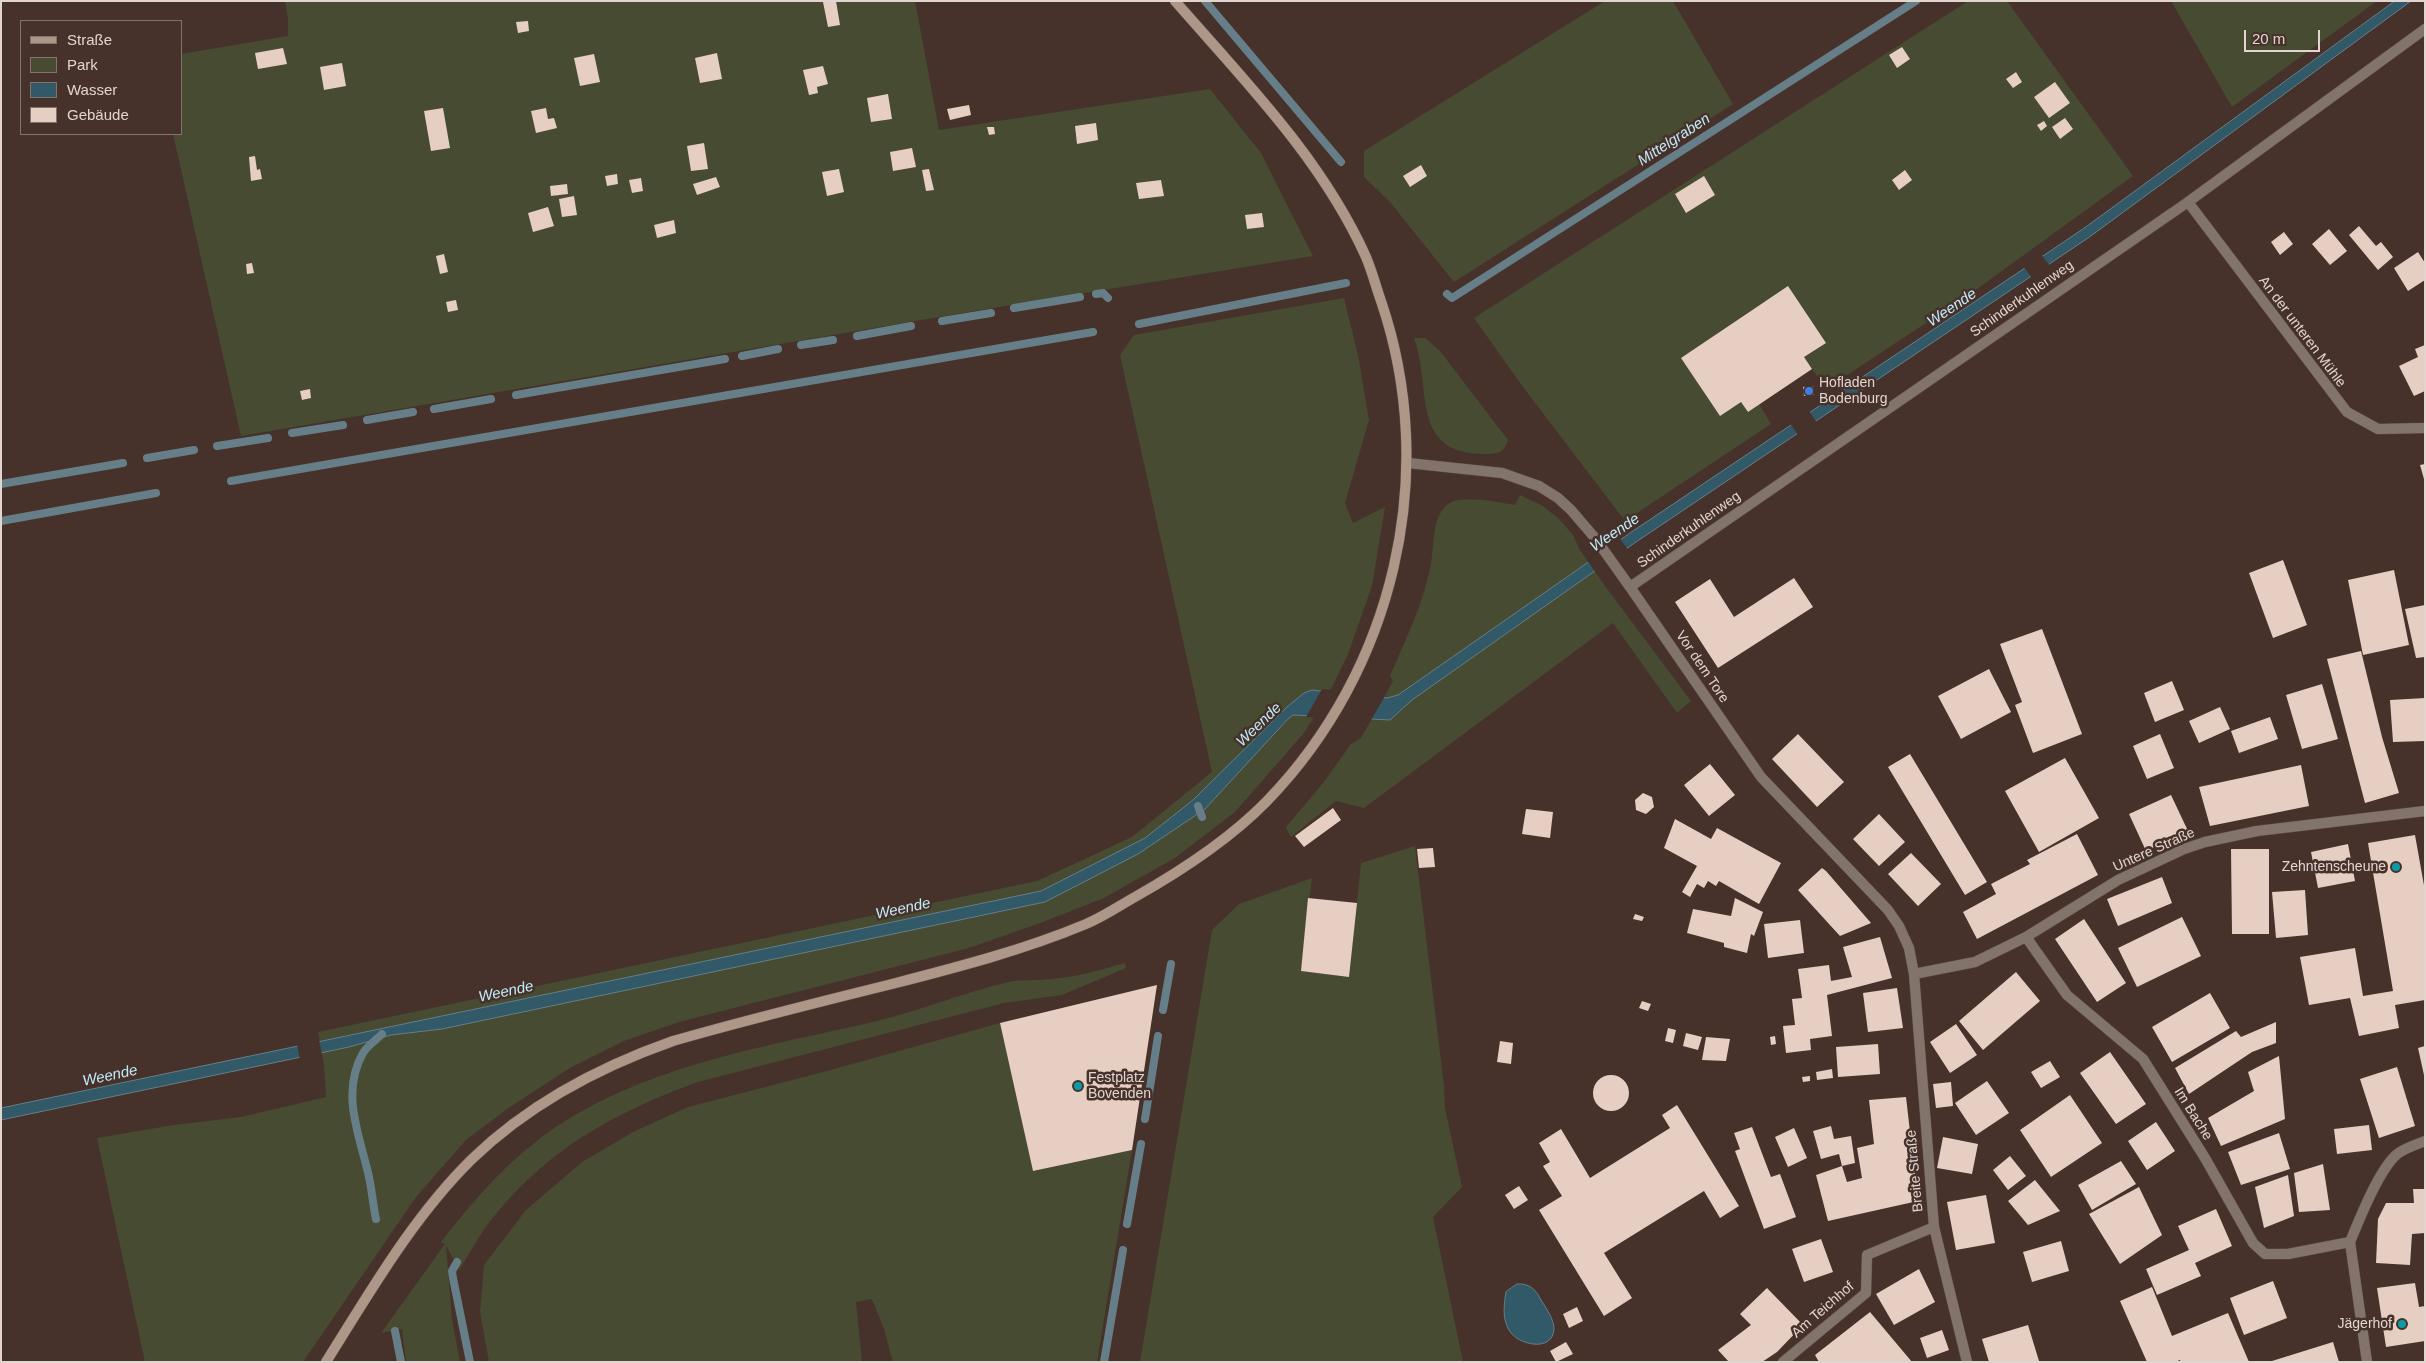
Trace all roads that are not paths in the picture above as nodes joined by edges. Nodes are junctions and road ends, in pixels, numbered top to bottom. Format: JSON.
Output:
{"nodes":[{"id":1,"x":1175,"y":1,"type":"edge"},
{"id":2,"x":2425,"y":29,"type":"edge"},
{"id":3,"x":2188,"y":202,"type":"junction"},
{"id":4,"x":2425,"y":428,"type":"edge"},
{"id":5,"x":1408,"y":463,"type":"junction"},
{"id":6,"x":1630,"y":587,"type":"junction"},
{"id":7,"x":2425,"y":811,"type":"edge"},
{"id":8,"x":2026,"y":937,"type":"junction"},
{"id":9,"x":1914,"y":974,"type":"junction"},
{"id":10,"x":2425,"y":1141,"type":"edge"},
{"id":11,"x":1934,"y":1227,"type":"junction"},
{"id":12,"x":2350,"y":1242,"type":"junction"},
{"id":13,"x":326,"y":1362,"type":"edge"},
{"id":14,"x":1783,"y":1362,"type":"edge"},
{"id":15,"x":1967,"y":1362,"type":"edge"},
{"id":16,"x":2367,"y":1362,"type":"edge"}],
"edges":[{"from":1,"to":5,"type":"main road"},
{"from":2,"to":3,"type":"street","name":"Schinderkuhlenweg"},
{"from":3,"to":4,"type":"street","name":"An der unteren Mühle"},
{"from":3,"to":6,"type":"street","name":"Schinderkuhlenweg"},
{"from":5,"to":6,"type":"street","name":"Vor dem Tore"},
{"from":5,"to":13,"type":"main road"},
{"from":6,"to":9,"type":"street","name":"Vor dem Tore"},
{"from":7,"to":8,"type":"street","name":"Untere Straße"},
{"from":8,"to":9,"type":"street","name":"Untere Straße"},
{"from":8,"to":12,"type":"street","name":"Im Bache"},
{"from":9,"to":11,"type":"street","name":"Breite Straße"},
{"from":10,"to":12,"type":"street"},
{"from":11,"to":14,"type":"street","name":"Am Teichhof"},
{"from":11,"to":15,"type":"street","name":"Breite Straße"},
{"from":12,"to":16,"type":"street"}]}
